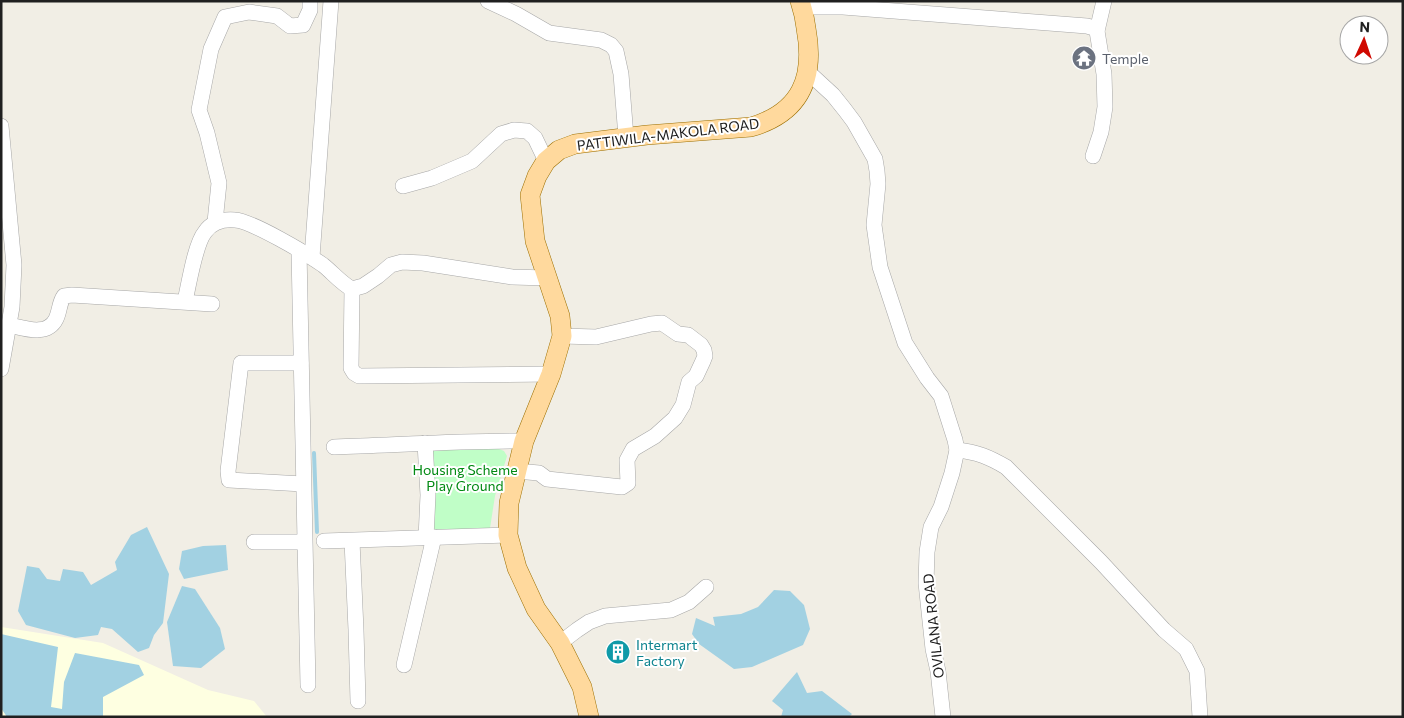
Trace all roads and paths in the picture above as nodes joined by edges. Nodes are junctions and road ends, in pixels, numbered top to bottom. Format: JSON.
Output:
{"nodes":[{"id":1,"x":310,"y":1,"type":"edge"},
{"id":2,"x":331,"y":1,"type":"edge"},
{"id":3,"x":488,"y":1,"type":"edge"},
{"id":4,"x":1104,"y":1,"type":"edge"},
{"id":5,"x":801,"y":4,"type":"edge"},
{"id":6,"x":1097,"y":31,"type":"junction"},
{"id":7,"x":808,"y":72,"type":"junction"},
{"id":8,"x":1,"y":126,"type":"edge"},
{"id":9,"x":626,"y":137,"type":"junction"},
{"id":10,"x":1093,"y":156,"type":"dead end"},
{"id":11,"x":546,"y":161,"type":"junction"},
{"id":12,"x":3,"y":167,"type":"edge"},
{"id":13,"x":403,"y":186,"type":"dead end"},
{"id":14,"x":215,"y":222,"type":"junction"},
{"id":15,"x":306,"y":254,"type":"junction"},
{"id":16,"x":547,"y":278,"type":"junction"},
{"id":17,"x":352,"y":289,"type":"junction"},
{"id":18,"x":185,"y":301,"type":"junction"},
{"id":19,"x":212,"y":304,"type":"dead end"},
{"id":20,"x":9,"y":325,"type":"junction"},
{"id":21,"x":562,"y":336,"type":"junction"},
{"id":22,"x":301,"y":363,"type":"junction"},
{"id":23,"x":1,"y":369,"type":"edge"},
{"id":24,"x":551,"y":374,"type":"junction"},
{"id":25,"x":524,"y":441,"type":"junction"},
{"id":26,"x":425,"y":443,"type":"junction"},
{"id":27,"x":334,"y":447,"type":"dead end"},
{"id":28,"x":957,"y":450,"type":"junction"},
{"id":29,"x":516,"y":471,"type":"junction"},
{"id":30,"x":303,"y":484,"type":"junction"},
{"id":31,"x":508,"y":536,"type":"junction"},
{"id":32,"x":430,"y":538,"type":"junction"},
{"id":33,"x":324,"y":541,"type":"dead end"},
{"id":34,"x":352,"y":541,"type":"junction"},
{"id":35,"x":254,"y":542,"type":"dead end"},
{"id":36,"x":304,"y":542,"type":"junction"},
{"id":37,"x":706,"y":587,"type":"dead end"},
{"id":38,"x":560,"y":643,"type":"junction"},
{"id":39,"x":404,"y":664,"type":"dead end"},
{"id":40,"x":308,"y":685,"type":"dead end"},
{"id":41,"x":358,"y":701,"type":"dead end"},
{"id":42,"x":589,"y":717,"type":"edge"},
{"id":43,"x":943,"y":717,"type":"edge"},
{"id":44,"x":1200,"y":717,"type":"edge"}],
"edges":[{"from":1,"to":14,"type":"street"},
{"from":2,"to":15,"type":"street"},
{"from":3,"to":9,"type":"street"},
{"from":4,"to":6,"type":"street"},
{"from":5,"to":6,"type":"street"},
{"from":5,"to":7,"type":"main road","name":"PATTIWILA-MAKOLA ROAD"},
{"from":6,"to":10,"type":"street"},
{"from":7,"to":9,"type":"main road","name":"PATTIWILA-MAKOLA ROAD"},
{"from":7,"to":28,"type":"street","name":"OVILANA ROAD"},
{"from":8,"to":12,"type":"street"},
{"from":9,"to":11,"type":"main road","name":"PATTIWILA-MAKOLA ROAD"},
{"from":11,"to":13,"type":"street"},
{"from":11,"to":16,"type":"main road","name":"PATTIWILA-MAKOLA ROAD"},
{"from":12,"to":20,"type":"street"},
{"from":14,"to":15,"type":"street"},
{"from":14,"to":18,"type":"street"},
{"from":15,"to":17,"type":"street"},
{"from":15,"to":22,"type":"street"},
{"from":16,"to":17,"type":"street"},
{"from":16,"to":21,"type":"main road","name":"PATTIWILA-MAKOLA ROAD"},
{"from":17,"to":24,"type":"street"},
{"from":18,"to":19,"type":"street"},
{"from":18,"to":20,"type":"street"},
{"from":20,"to":23,"type":"street"},
{"from":21,"to":24,"type":"main road","name":"PATTIWILA-MAKOLA ROAD"},
{"from":21,"to":29,"type":"street"},
{"from":22,"to":30,"type":"street"},
{"from":22,"to":30,"type":"street"},
{"from":24,"to":25,"type":"main road","name":"PATTIWILA-MAKOLA ROAD"},
{"from":25,"to":26,"type":"street"},
{"from":25,"to":29,"type":"main road","name":"PATTIWILA-MAKOLA ROAD"},
{"from":26,"to":27,"type":"street"},
{"from":26,"to":32,"type":"street"},
{"from":28,"to":43,"type":"street","name":"OVILANA ROAD"},
{"from":28,"to":44,"type":"street"},
{"from":29,"to":31,"type":"main road","name":"PATTIWILA-MAKOLA ROAD"},
{"from":30,"to":36,"type":"street"},
{"from":31,"to":32,"type":"street"},
{"from":31,"to":38,"type":"main road","name":"PATTIWILA-MAKOLA ROAD"},
{"from":32,"to":34,"type":"street"},
{"from":32,"to":39,"type":"street"},
{"from":33,"to":34,"type":"street"},
{"from":34,"to":41,"type":"street"},
{"from":35,"to":36,"type":"street"},
{"from":36,"to":40,"type":"street"},
{"from":37,"to":38,"type":"street"},
{"from":38,"to":42,"type":"main road","name":"PATTIWILA-MAKOLA ROAD"}]}
